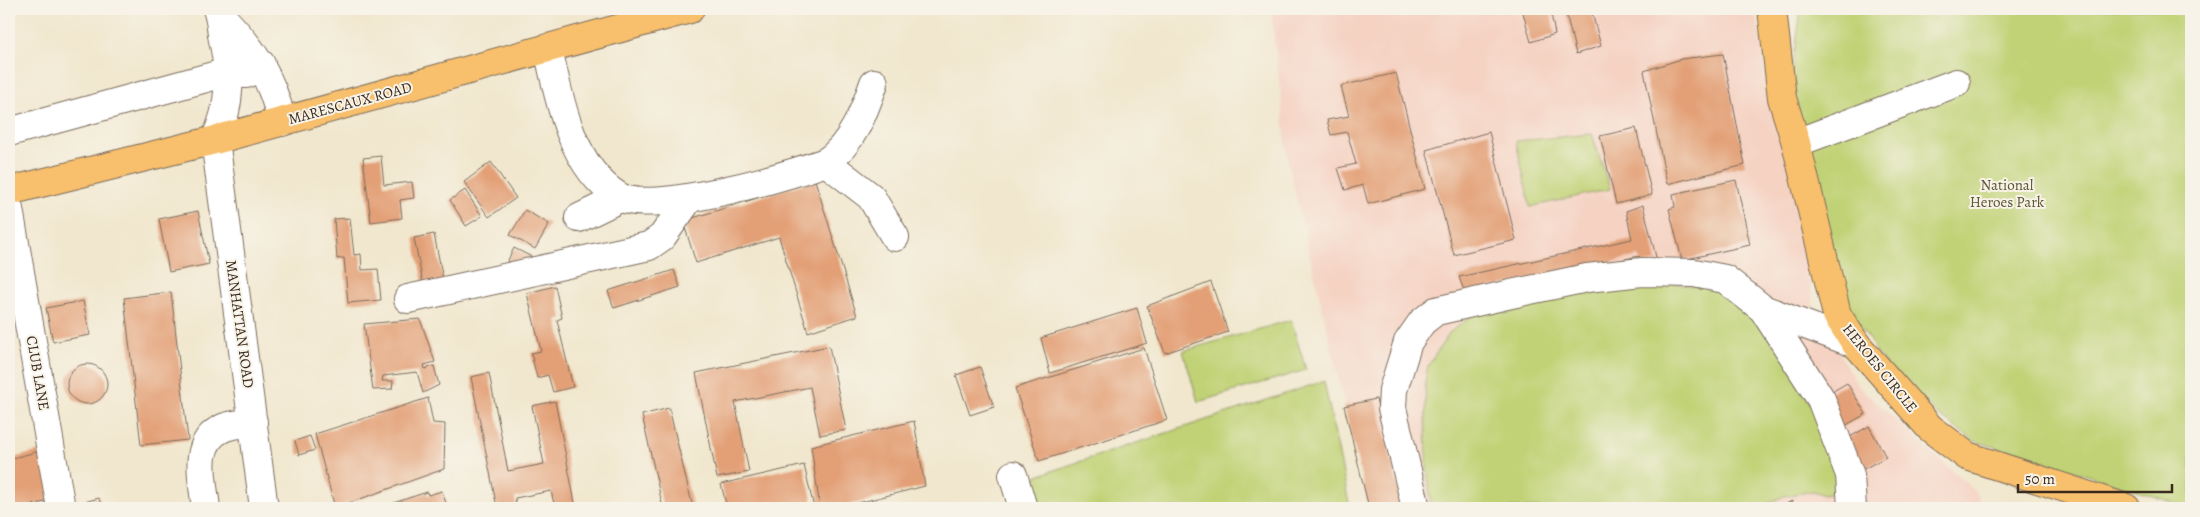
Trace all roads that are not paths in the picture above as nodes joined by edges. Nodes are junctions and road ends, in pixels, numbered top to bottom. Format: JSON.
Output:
{"nodes":[{"id":1,"x":690,"y":9,"type":"edge"},
{"id":2,"x":1772,"y":9,"type":"edge"},
{"id":3,"x":218,"y":11,"type":"edge"},
{"id":4,"x":548,"y":48,"type":"junction"},
{"id":5,"x":261,"y":64,"type":"junction"},
{"id":6,"x":228,"y":72,"type":"junction"},
{"id":7,"x":874,"y":83,"type":"dead end"},
{"id":8,"x":1956,"y":83,"type":"dead end"},
{"id":9,"x":282,"y":122,"type":"junction"},
{"id":10,"x":9,"y":132,"type":"edge"},
{"id":11,"x":215,"y":140,"type":"junction"},
{"id":12,"x":1796,"y":143,"type":"junction"},
{"id":13,"x":826,"y":162,"type":"junction"},
{"id":14,"x":9,"y":191,"type":"edge"},
{"id":15,"x":620,"y":198,"type":"junction"},
{"id":16,"x":689,"y":199,"type":"junction"},
{"id":17,"x":9,"y":209,"type":"edge"},
{"id":18,"x":579,"y":218,"type":"dead end"},
{"id":19,"x":895,"y":237,"type":"dead end"},
{"id":20,"x":408,"y":299,"type":"dead end"},
{"id":21,"x":1763,"y":309,"type":"junction"},
{"id":22,"x":1856,"y":344,"type":"junction"},
{"id":23,"x":253,"y":422,"type":"junction"},
{"id":24,"x":1013,"y":475,"type":"dead end"},
{"id":25,"x":61,"y":508,"type":"edge"},
{"id":26,"x":206,"y":508,"type":"edge"},
{"id":27,"x":264,"y":508,"type":"edge"},
{"id":28,"x":1023,"y":508,"type":"edge"},
{"id":29,"x":1416,"y":508,"type":"edge"},
{"id":30,"x":1852,"y":508,"type":"edge"},
{"id":31,"x":2126,"y":508,"type":"edge"}],
"edges":[{"from":1,"to":4,"type":"main road","name":"MARESCAUX ROAD"},
{"from":2,"to":12,"type":"main road","name":"HEROES CIRCLE"},
{"from":3,"to":5,"type":"street"},
{"from":3,"to":6,"type":"street"},
{"from":4,"to":9,"type":"main road","name":"MARESCAUX ROAD"},
{"from":4,"to":15,"type":"street"},
{"from":5,"to":6,"type":"street"},
{"from":5,"to":9,"type":"street"},
{"from":6,"to":10,"type":"street"},
{"from":6,"to":11,"type":"street"},
{"from":7,"to":13,"type":"street"},
{"from":8,"to":12,"type":"street"},
{"from":9,"to":11,"type":"main road","name":"MARESCAUX ROAD"},
{"from":11,"to":14,"type":"main road","name":"MARESCAUX ROAD"},
{"from":11,"to":23,"type":"street","name":"MANHATTAN ROAD"},
{"from":12,"to":22,"type":"main road","name":"HEROES CIRCLE"},
{"from":13,"to":16,"type":"street"},
{"from":13,"to":19,"type":"street"},
{"from":15,"to":16,"type":"street"},
{"from":15,"to":18,"type":"street"},
{"from":16,"to":20,"type":"street"},
{"from":17,"to":25,"type":"street","name":"CLUB LANE"},
{"from":21,"to":22,"type":"street"},
{"from":21,"to":29,"type":"street"},
{"from":21,"to":30,"type":"street"},
{"from":22,"to":31,"type":"main road","name":"HEROES CIRCLE"},
{"from":23,"to":26,"type":"street"},
{"from":23,"to":27,"type":"street","name":"MANHATTAN ROAD"},
{"from":24,"to":28,"type":"street"}]}
